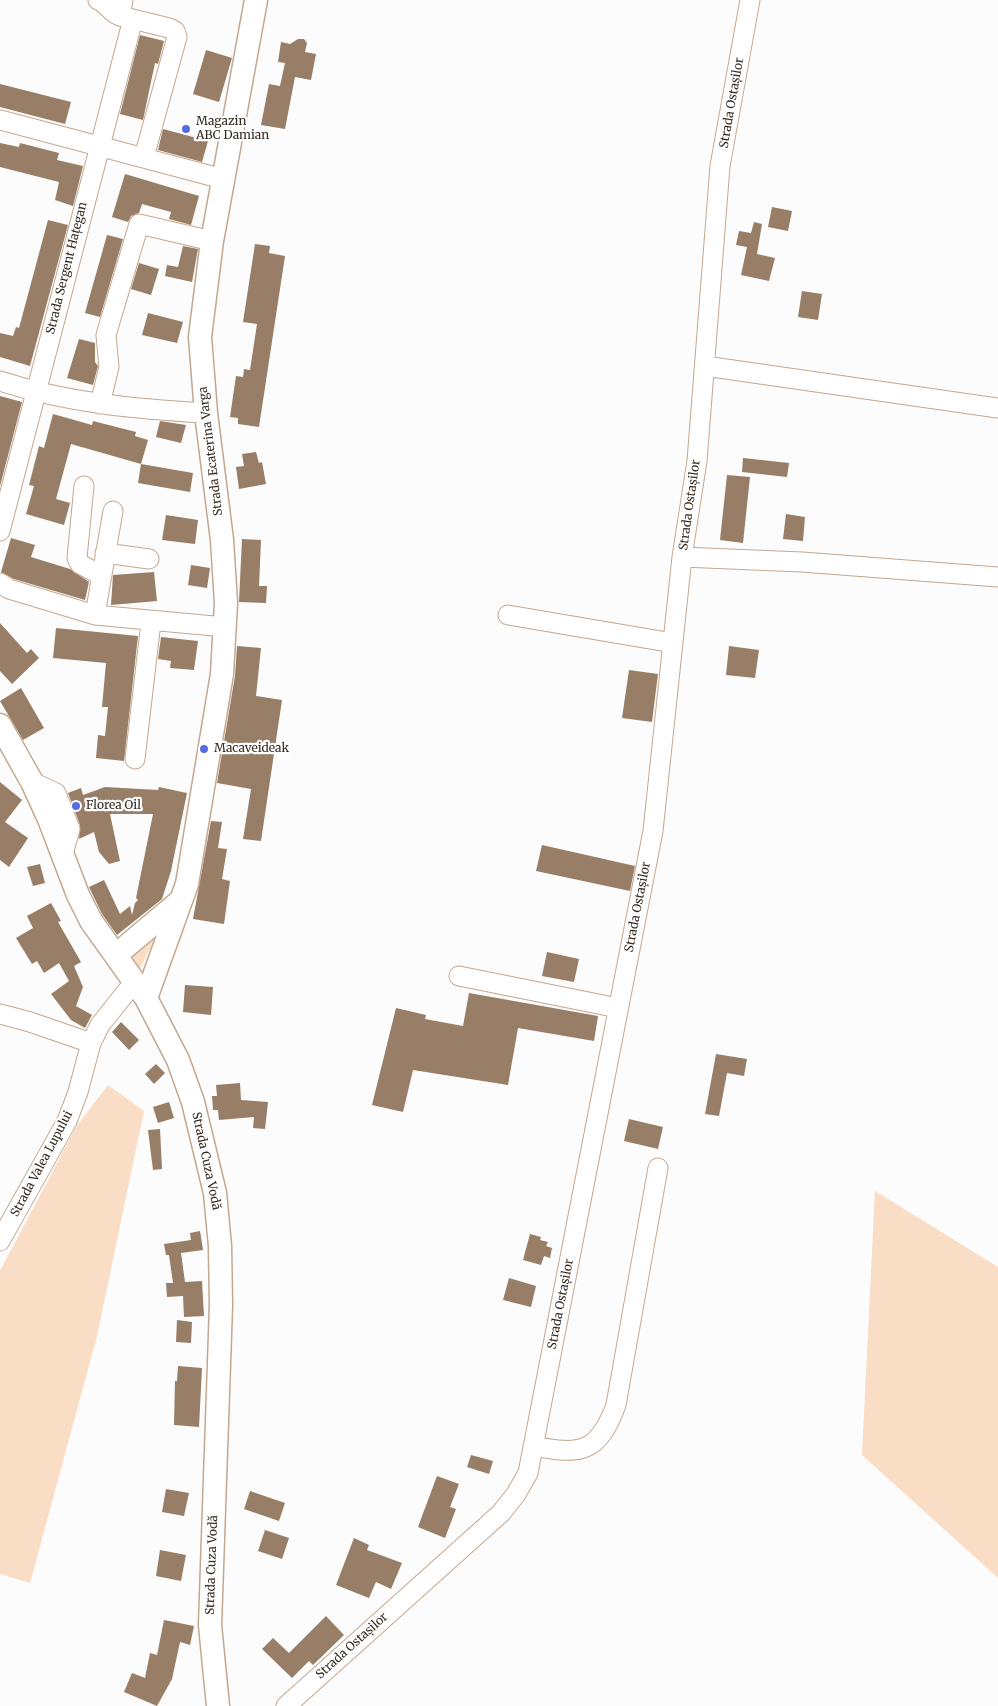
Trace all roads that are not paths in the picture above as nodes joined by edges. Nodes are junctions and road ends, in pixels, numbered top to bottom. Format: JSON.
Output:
{"nodes":[{"id":1,"x":98,"y":0,"type":"edge"},
{"id":2,"x":256,"y":0,"type":"edge"},
{"id":3,"x":750,"y":0,"type":"edge"},
{"id":4,"x":125,"y":11,"type":"edge"},
{"id":5,"x":0,"y":120,"type":"edge"},
{"id":6,"x":99,"y":145,"type":"junction"},
{"id":7,"x":144,"y":157,"type":"junction"},
{"id":8,"x":222,"y":179,"type":"junction"},
{"id":9,"x":212,"y":241,"type":"junction"},
{"id":10,"x":705,"y":366,"type":"junction"},
{"id":11,"x":0,"y":380,"type":"edge"},
{"id":12,"x":35,"y":392,"type":"junction"},
{"id":13,"x":100,"y":404,"type":"junction"},
{"id":14,"x":998,"y":408,"type":"edge"},
{"id":15,"x":206,"y":413,"type":"junction"},
{"id":16,"x":84,"y":486,"type":"dead end"},
{"id":17,"x":113,"y":511,"type":"dead end"},
{"id":18,"x":0,"y":531,"type":"edge"},
{"id":19,"x":106,"y":553,"type":"junction"},
{"id":20,"x":682,"y":557,"type":"junction"},
{"id":21,"x":149,"y":559,"type":"dead end"},
{"id":22,"x":102,"y":576,"type":"junction"},
{"id":23,"x":998,"y":577,"type":"edge"},
{"id":24,"x":0,"y":583,"type":"edge"},
{"id":25,"x":95,"y":615,"type":"junction"},
{"id":26,"x":508,"y":615,"type":"dead end"},
{"id":27,"x":152,"y":622,"type":"junction"},
{"id":28,"x":225,"y":627,"type":"junction"},
{"id":29,"x":673,"y":643,"type":"junction"},
{"id":30,"x":0,"y":724,"type":"edge"},
{"id":31,"x":135,"y":758,"type":"dead end"},
{"id":32,"x":179,"y":902,"type":"junction"},
{"id":33,"x":116,"y":955,"type":"junction"},
{"id":34,"x":459,"y":976,"type":"dead end"},
{"id":35,"x":141,"y":989,"type":"junction"},
{"id":36,"x":618,"y":1008,"type":"junction"},
{"id":37,"x":0,"y":1014,"type":"edge"},
{"id":38,"x":91,"y":1043,"type":"junction"},
{"id":39,"x":658,"y":1168,"type":"dead end"},
{"id":40,"x":0,"y":1241,"type":"edge"},
{"id":41,"x":533,"y":1446,"type":"junction"},
{"id":42,"x":218,"y":1706,"type":"edge"},
{"id":43,"x":286,"y":1706,"type":"edge"}],
"edges":[{"from":1,"to":4,"type":"street"},
{"from":2,"to":8,"type":"main road","name":"Strada Ecaterina Varga"},
{"from":3,"to":10,"type":"street","name":"Strada Ostașilor"},
{"from":4,"to":6,"type":"street","name":"Strada Sergent Hațegan"},
{"from":4,"to":7,"type":"street"},
{"from":5,"to":6,"type":"street"},
{"from":6,"to":7,"type":"street"},
{"from":6,"to":12,"type":"street","name":"Strada Sergent Hațegan"},
{"from":7,"to":8,"type":"street"},
{"from":8,"to":9,"type":"main road","name":"Strada Ecaterina Varga"},
{"from":9,"to":13,"type":"street"},
{"from":9,"to":15,"type":"main road","name":"Strada Ecaterina Varga"},
{"from":10,"to":14,"type":"street"},
{"from":10,"to":20,"type":"street","name":"Strada Ostașilor"},
{"from":11,"to":12,"type":"street"},
{"from":12,"to":13,"type":"street"},
{"from":12,"to":18,"type":"street","name":"Strada Sergent Hațegan"},
{"from":13,"to":15,"type":"street"},
{"from":15,"to":28,"type":"main road","name":"Strada Ecaterina Varga"},
{"from":16,"to":22,"type":"street"},
{"from":17,"to":19,"type":"street"},
{"from":19,"to":21,"type":"street"},
{"from":19,"to":22,"type":"street"},
{"from":20,"to":23,"type":"street"},
{"from":20,"to":29,"type":"street","name":"Strada Ostașilor"},
{"from":22,"to":25,"type":"street"},
{"from":24,"to":25,"type":"street"},
{"from":25,"to":27,"type":"street"},
{"from":26,"to":29,"type":"street"},
{"from":27,"to":28,"type":"street"},
{"from":27,"to":31,"type":"street"},
{"from":28,"to":32,"type":"main road","name":"Strada Ecaterina Varga"},
{"from":29,"to":36,"type":"street","name":"Strada Ostașilor"},
{"from":30,"to":33,"type":"main road","name":"Strada Cuza Vodă"},
{"from":32,"to":33,"type":"main road"},
{"from":32,"to":35,"type":"main road","name":"Strada Ecaterina Varga"},
{"from":33,"to":35,"type":"main road","name":"Strada Cuza Vodă"},
{"from":34,"to":36,"type":"street"},
{"from":35,"to":38,"type":"street","name":"Strada Valea Lupului"},
{"from":35,"to":42,"type":"main road","name":"Strada Cuza Vodă"},
{"from":36,"to":41,"type":"street","name":"Strada Ostașilor"},
{"from":37,"to":38,"type":"street"},
{"from":38,"to":40,"type":"street","name":"Strada Valea Lupului"},
{"from":39,"to":41,"type":"street"},
{"from":41,"to":43,"type":"street","name":"Strada Ostașilor"}]}
